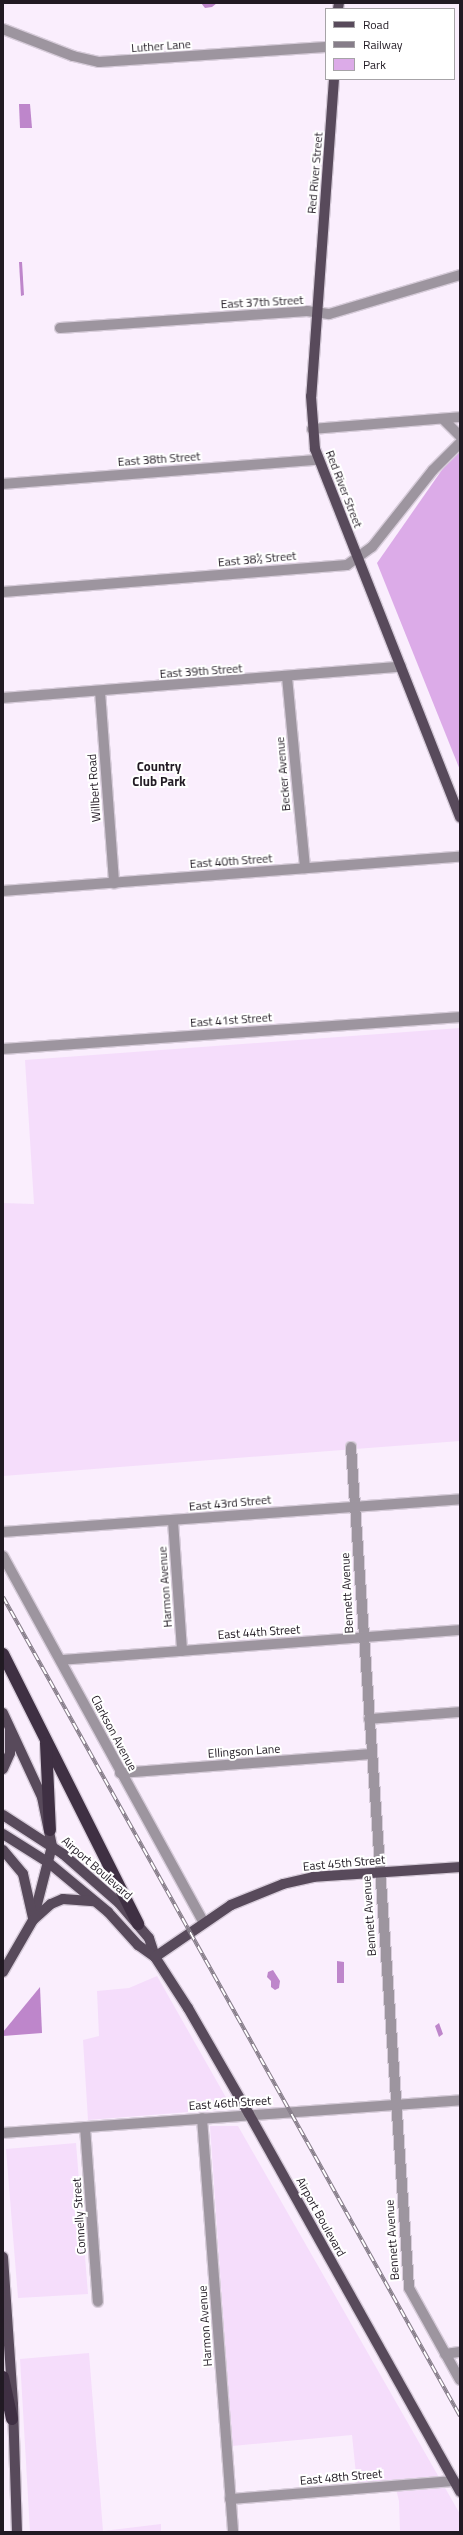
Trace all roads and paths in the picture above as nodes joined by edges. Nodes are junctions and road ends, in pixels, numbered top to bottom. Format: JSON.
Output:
{"nodes":[{"id":1,"x":3,"y":29,"type":"edge"},
{"id":2,"x":325,"y":47,"type":"edge"},
{"id":3,"x":334,"y":80,"type":"edge"},
{"id":4,"x":460,"y":275,"type":"edge"},
{"id":5,"x":318,"y":313,"type":"junction"},
{"id":6,"x":60,"y":328,"type":"dead end"},
{"id":7,"x":460,"y":417,"type":"edge"},
{"id":8,"x":444,"y":420,"type":"junction"},
{"id":9,"x":312,"y":429,"type":"junction"},
{"id":10,"x":460,"y":436,"type":"edge"},
{"id":11,"x":460,"y":443,"type":"edge"},
{"id":12,"x":318,"y":460,"type":"junction"},
{"id":13,"x":3,"y":484,"type":"edge"},
{"id":14,"x":358,"y":557,"type":"junction"},
{"id":15,"x":3,"y":592,"type":"edge"},
{"id":16,"x":401,"y":667,"type":"junction"},
{"id":17,"x":287,"y":677,"type":"junction"},
{"id":18,"x":100,"y":692,"type":"junction"},
{"id":19,"x":3,"y":698,"type":"edge"},
{"id":20,"x":460,"y":818,"type":"edge"},
{"id":21,"x":460,"y":857,"type":"edge"},
{"id":22,"x":305,"y":868,"type":"junction"},
{"id":23,"x":114,"y":883,"type":"junction"},
{"id":24,"x":3,"y":891,"type":"edge"},
{"id":25,"x":460,"y":1017,"type":"edge"},
{"id":26,"x":3,"y":1049,"type":"edge"},
{"id":27,"x":351,"y":1447,"type":"dead end"},
{"id":28,"x":460,"y":1499,"type":"edge"},
{"id":29,"x":356,"y":1506,"type":"junction"},
{"id":30,"x":173,"y":1521,"type":"junction"},
{"id":31,"x":3,"y":1532,"type":"edge"},
{"id":32,"x":3,"y":1556,"type":"edge"},
{"id":33,"x":460,"y":1630,"type":"edge"},
{"id":34,"x":363,"y":1637,"type":"junction"},
{"id":35,"x":182,"y":1651,"type":"junction"},
{"id":36,"x":3,"y":1654,"type":"edge"},
{"id":37,"x":61,"y":1660,"type":"junction"},
{"id":38,"x":460,"y":1712,"type":"edge"},
{"id":39,"x":3,"y":1713,"type":"edge"},
{"id":40,"x":369,"y":1719,"type":"junction"},
{"id":41,"x":10,"y":1729,"type":"junction"},
{"id":42,"x":46,"y":1739,"type":"junction"},
{"id":43,"x":371,"y":1754,"type":"junction"},
{"id":44,"x":3,"y":1769,"type":"edge"},
{"id":45,"x":120,"y":1773,"type":"junction"},
{"id":46,"x":3,"y":1815,"type":"edge"},
{"id":47,"x":50,"y":1830,"type":"junction"},
{"id":48,"x":3,"y":1834,"type":"edge"},
{"id":49,"x":52,"y":1846,"type":"junction"},
{"id":50,"x":3,"y":1850,"type":"edge"},
{"id":51,"x":49,"y":1863,"type":"junction"},
{"id":52,"x":460,"y":1867,"type":"edge"},
{"id":53,"x":379,"y":1873,"type":"junction"},
{"id":54,"x":96,"y":1901,"type":"junction"},
{"id":55,"x":33,"y":1920,"type":"junction"},
{"id":56,"x":203,"y":1922,"type":"junction"},
{"id":57,"x":138,"y":1924,"type":"junction"},
{"id":58,"x":155,"y":1957,"type":"junction"},
{"id":59,"x":3,"y":1972,"type":"edge"},
{"id":60,"x":460,"y":2100,"type":"edge"},
{"id":61,"x":396,"y":2104,"type":"junction"},
{"id":62,"x":249,"y":2114,"type":"junction"},
{"id":63,"x":202,"y":2118,"type":"junction"},
{"id":64,"x":85,"y":2127,"type":"junction"},
{"id":65,"x":3,"y":2133,"type":"edge"},
{"id":66,"x":3,"y":2257,"type":"edge"},
{"id":67,"x":98,"y":2302,"type":"dead end"},
{"id":68,"x":460,"y":2352,"type":"edge"},
{"id":69,"x":445,"y":2354,"type":"junction"},
{"id":70,"x":3,"y":2376,"type":"edge"},
{"id":71,"x":460,"y":2380,"type":"edge"},
{"id":72,"x":12,"y":2419,"type":"junction"},
{"id":73,"x":454,"y":2481,"type":"junction"},
{"id":74,"x":460,"y":2492,"type":"edge"},
{"id":75,"x":230,"y":2499,"type":"junction"},
{"id":76,"x":17,"y":2532,"type":"edge"},
{"id":77,"x":233,"y":2532,"type":"edge"}],
"edges":[{"from":1,"to":2,"type":"street","name":"Luther Lane"},
{"from":3,"to":5,"type":"main road","name":"Red River Street"},
{"from":4,"to":5,"type":"street","name":"East 37th Street"},
{"from":5,"to":6,"type":"street","name":"East 37th Street"},
{"from":5,"to":9,"type":"main road","name":"Red River Street"},
{"from":7,"to":8,"type":"street"},
{"from":8,"to":9,"type":"street"},
{"from":8,"to":10,"type":"street"},
{"from":9,"to":12,"type":"main road","name":"Red River Street"},
{"from":11,"to":14,"type":"street","name":"East 38½ Street"},
{"from":12,"to":13,"type":"street","name":"East 38th Street"},
{"from":12,"to":14,"type":"main road","name":"Red River Street"},
{"from":14,"to":15,"type":"street","name":"East 38½ Street"},
{"from":14,"to":16,"type":"main road","name":"Red River Street"},
{"from":16,"to":17,"type":"street","name":"East 39th Street"},
{"from":16,"to":20,"type":"main road","name":"Red River Street"},
{"from":17,"to":18,"type":"street","name":"East 39th Street"},
{"from":17,"to":22,"type":"street","name":"Becker Avenue"},
{"from":18,"to":19,"type":"street","name":"East 39th Street"},
{"from":18,"to":23,"type":"street","name":"Willbert Road"},
{"from":21,"to":22,"type":"street","name":"East 40th Street"},
{"from":22,"to":23,"type":"street","name":"East 40th Street"},
{"from":23,"to":24,"type":"street","name":"East 40th Street"},
{"from":25,"to":26,"type":"street","name":"East 41st Street"},
{"from":27,"to":29,"type":"street","name":"Bennett Avenue"},
{"from":28,"to":29,"type":"street","name":"East 43rd Street"},
{"from":29,"to":30,"type":"street","name":"East 43rd Street"},
{"from":29,"to":34,"type":"street","name":"Bennett Avenue"},
{"from":30,"to":31,"type":"street","name":"East 43rd Street"},
{"from":30,"to":35,"type":"street","name":"Harmon Avenue"},
{"from":32,"to":37,"type":"street","name":"Clarkson Avenue"},
{"from":33,"to":34,"type":"street","name":"East 44th Street"},
{"from":34,"to":35,"type":"street","name":"East 44th Street"},
{"from":34,"to":40,"type":"street","name":"Bennett Avenue"},
{"from":35,"to":37,"type":"street","name":"East 44th Street"},
{"from":36,"to":42,"type":"highway"},
{"from":37,"to":45,"type":"street","name":"Clarkson Avenue"},
{"from":38,"to":40,"type":"street"},
{"from":39,"to":41,"type":"main road"},
{"from":40,"to":43,"type":"street","name":"Bennett Avenue"},
{"from":41,"to":44,"type":"main road"},
{"from":41,"to":47,"type":"main road"},
{"from":42,"to":47,"type":"highway"},
{"from":42,"to":57,"type":"highway"},
{"from":43,"to":45,"type":"street","name":"Ellingson Lane"},
{"from":43,"to":53,"type":"street","name":"Bennett Avenue"},
{"from":45,"to":56,"type":"street","name":"Clarkson Avenue"},
{"from":46,"to":49,"type":"main road","name":"Airport Boulevard"},
{"from":47,"to":49,"type":"main road"},
{"from":48,"to":51,"type":"main road","name":"Airport Boulevard"},
{"from":49,"to":51,"type":"main road"},
{"from":49,"to":57,"type":"main road","name":"Airport Boulevard"},
{"from":50,"to":55,"type":"main road"},
{"from":51,"to":54,"type":"main road","name":"Airport Boulevard"},
{"from":51,"to":55,"type":"main road"},
{"from":52,"to":53,"type":"main road","name":"East 45th Street"},
{"from":53,"to":56,"type":"main road","name":"East 45th Street"},
{"from":53,"to":61,"type":"street","name":"Bennett Avenue"},
{"from":54,"to":55,"type":"main road"},
{"from":54,"to":58,"type":"main road","name":"Airport Boulevard"},
{"from":55,"to":59,"type":"main road"},
{"from":56,"to":58,"type":"main road","name":"East 45th Street"},
{"from":57,"to":58,"type":"main road","name":"Airport Boulevard"},
{"from":58,"to":62,"type":"main road","name":"Airport Boulevard"},
{"from":60,"to":61,"type":"street","name":"East 46th Street"},
{"from":61,"to":62,"type":"street","name":"East 46th Street"},
{"from":61,"to":69,"type":"street","name":"Bennett Avenue"},
{"from":62,"to":63,"type":"street","name":"East 46th Street"},
{"from":62,"to":73,"type":"main road","name":"Airport Boulevard"},
{"from":63,"to":64,"type":"street","name":"East 46th Street"},
{"from":63,"to":75,"type":"street","name":"Harmon Avenue"},
{"from":64,"to":65,"type":"street","name":"East 46th Street"},
{"from":64,"to":67,"type":"street","name":"Connelly Street"},
{"from":66,"to":72,"type":"main road"},
{"from":68,"to":69,"type":"street"},
{"from":69,"to":71,"type":"street"},
{"from":70,"to":72,"type":"highway"},
{"from":72,"to":76,"type":"main road"},
{"from":73,"to":74,"type":"main road","name":"Airport Boulevard"},
{"from":73,"to":75,"type":"street","name":"East 48th Street"},
{"from":75,"to":77,"type":"street","name":"Harmon Avenue"}]}
